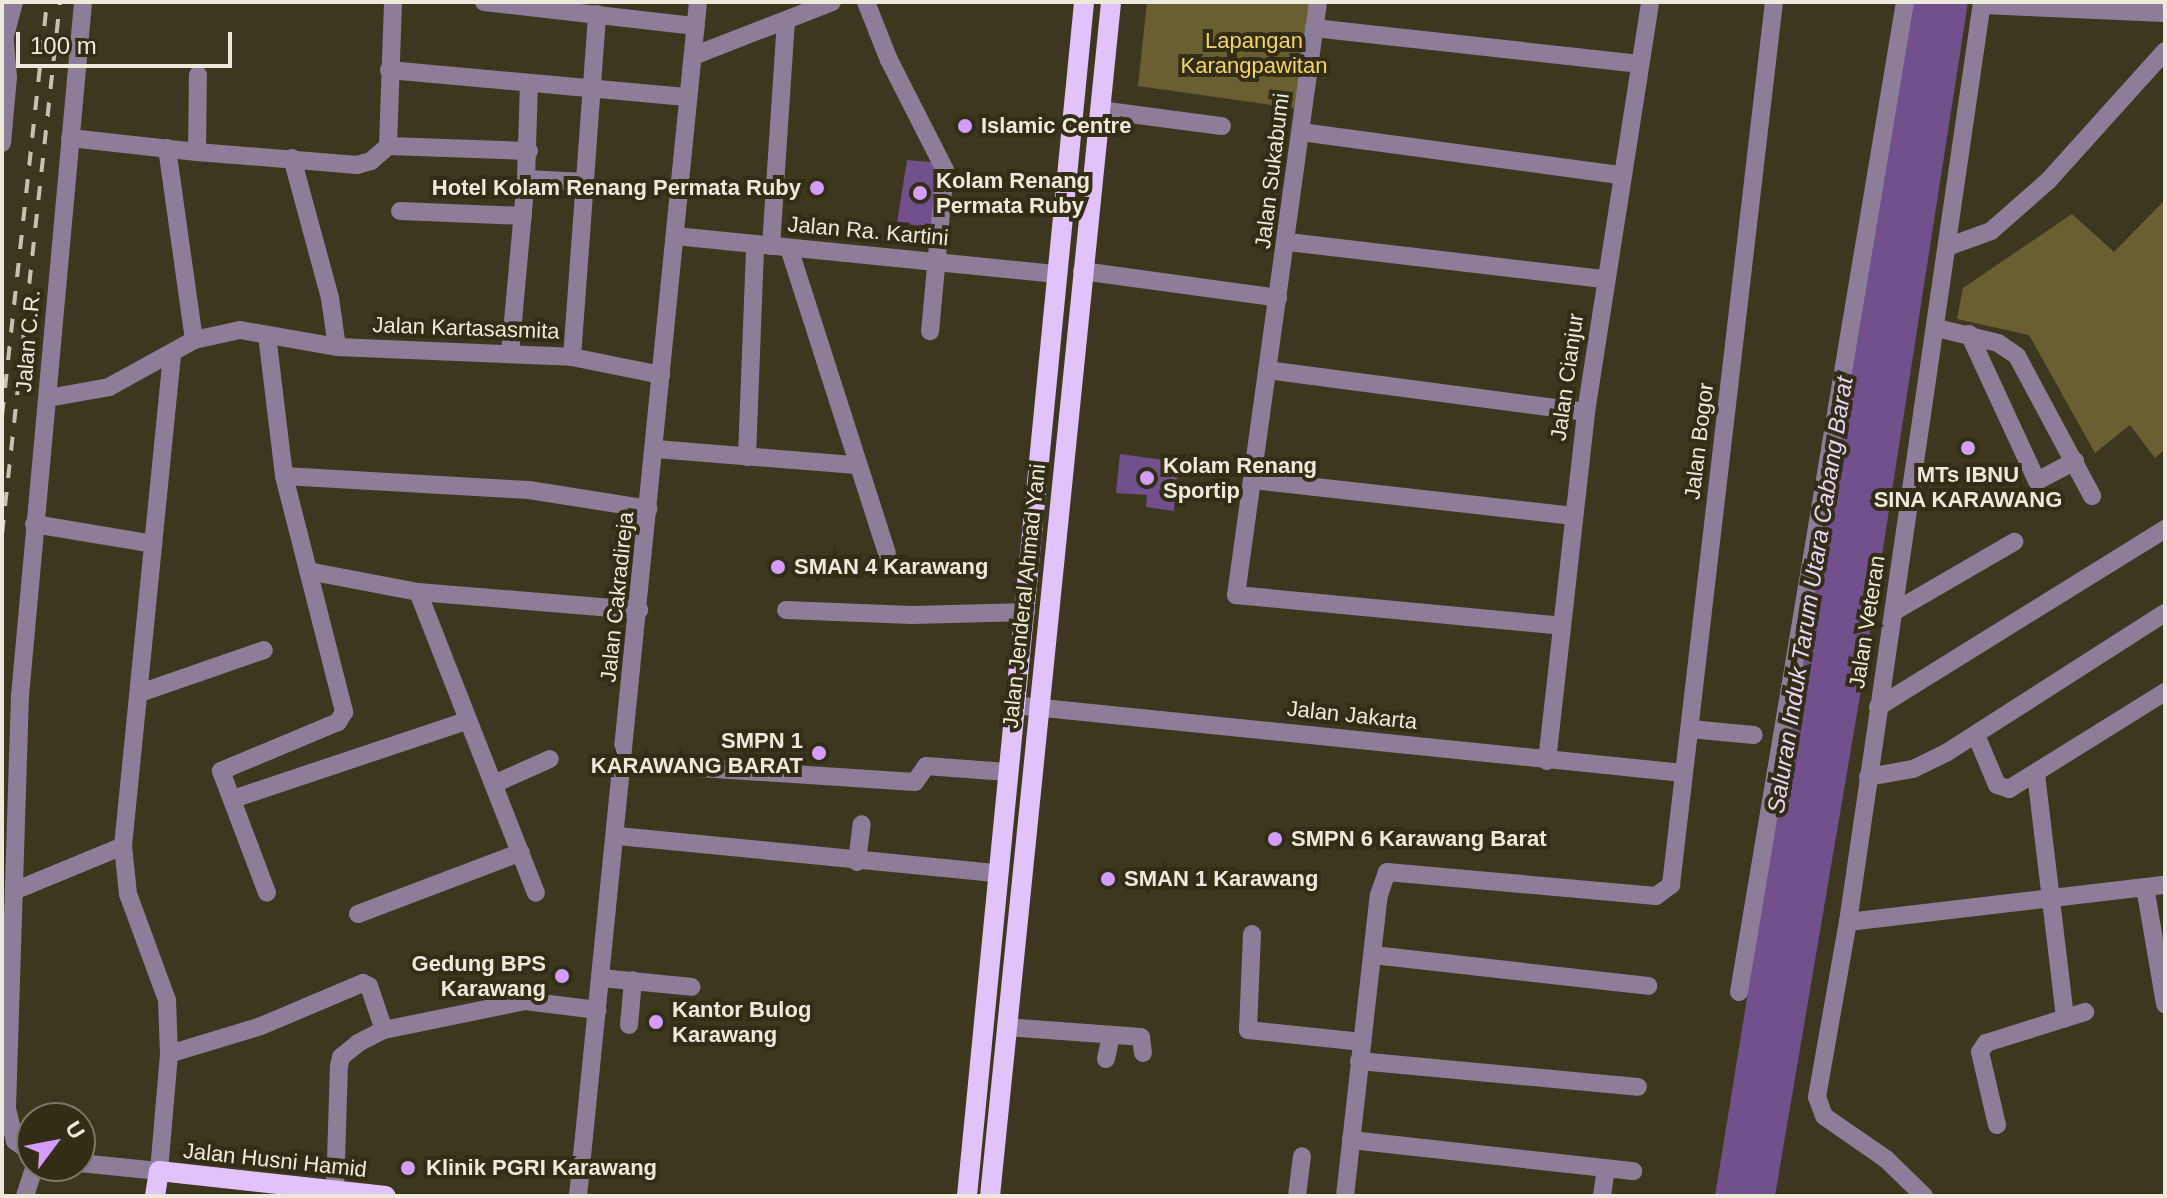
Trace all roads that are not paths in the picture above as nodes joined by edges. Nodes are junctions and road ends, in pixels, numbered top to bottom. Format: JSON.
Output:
{"nodes":[{"id":1,"x":14,"y":2,"type":"edge"},
{"id":2,"x":83,"y":2,"type":"edge"},
{"id":3,"x":393,"y":2,"type":"edge"},
{"id":4,"x":484,"y":2,"type":"edge"},
{"id":5,"x":698,"y":2,"type":"edge"},
{"id":6,"x":832,"y":2,"type":"edge"},
{"id":7,"x":866,"y":2,"type":"edge"},
{"id":8,"x":1084,"y":2,"type":"edge"},
{"id":9,"x":1111,"y":2,"type":"edge"},
{"id":10,"x":1318,"y":2,"type":"edge"},
{"id":11,"x":1650,"y":2,"type":"edge"},
{"id":12,"x":1774,"y":2,"type":"edge"},
{"id":13,"x":1905,"y":2,"type":"edge"},
{"id":14,"x":1982,"y":4,"type":"edge"},
{"id":15,"x":2165,"y":13,"type":"edge"},
{"id":16,"x":597,"y":14,"type":"junction"},
{"id":17,"x":786,"y":21,"type":"junction"},
{"id":18,"x":696,"y":26,"type":"junction"},
{"id":19,"x":1314,"y":28,"type":"junction"},
{"id":20,"x":4,"y":43,"type":"edge"},
{"id":21,"x":2165,"y":51,"type":"edge"},
{"id":22,"x":693,"y":56,"type":"junction"},
{"id":23,"x":1640,"y":64,"type":"junction"},
{"id":24,"x":389,"y":70,"type":"junction"},
{"id":25,"x":198,"y":75,"type":"dead end"},
{"id":26,"x":529,"y":83,"type":"junction"},
{"id":27,"x":592,"y":90,"type":"junction"},
{"id":28,"x":686,"y":97,"type":"junction"},
{"id":29,"x":1100,"y":110,"type":"junction"},
{"id":30,"x":1222,"y":126,"type":"dead end"},
{"id":31,"x":1301,"y":132,"type":"junction"},
{"id":32,"x":70,"y":138,"type":"junction"},
{"id":33,"x":2,"y":143,"type":"edge"},
{"id":34,"x":388,"y":146,"type":"junction"},
{"id":35,"x":167,"y":148,"type":"junction"},
{"id":36,"x":529,"y":151,"type":"junction"},
{"id":37,"x":197,"y":152,"type":"junction"},
{"id":38,"x":292,"y":158,"type":"junction"},
{"id":39,"x":1621,"y":175,"type":"junction"},
{"id":40,"x":526,"y":179,"type":"junction"},
{"id":41,"x":586,"y":182,"type":"junction"},
{"id":42,"x":400,"y":211,"type":"dead end"},
{"id":43,"x":523,"y":216,"type":"junction"},
{"id":44,"x":675,"y":236,"type":"junction"},
{"id":45,"x":1288,"y":242,"type":"junction"},
{"id":46,"x":772,"y":246,"type":"junction"},
{"id":47,"x":1947,"y":247,"type":"junction"},
{"id":48,"x":936,"y":261,"type":"junction"},
{"id":49,"x":1082,"y":271,"type":"junction"},
{"id":50,"x":1057,"y":274,"type":"junction"},
{"id":51,"x":1605,"y":279,"type":"junction"},
{"id":52,"x":1278,"y":298,"type":"junction"},
{"id":53,"x":1937,"y":328,"type":"junction"},
{"id":54,"x":930,"y":331,"type":"dead end"},
{"id":55,"x":1969,"y":334,"type":"junction"},
{"id":56,"x":267,"y":335,"type":"junction"},
{"id":57,"x":194,"y":340,"type":"junction"},
{"id":58,"x":337,"y":347,"type":"junction"},
{"id":59,"x":172,"y":354,"type":"junction"},
{"id":60,"x":510,"y":354,"type":"junction"},
{"id":61,"x":572,"y":357,"type":"junction"},
{"id":62,"x":1267,"y":370,"type":"junction"},
{"id":63,"x":661,"y":375,"type":"junction"},
{"id":64,"x":48,"y":398,"type":"junction"},
{"id":65,"x":1586,"y":412,"type":"junction"},
{"id":66,"x":656,"y":449,"type":"junction"},
{"id":67,"x":747,"y":457,"type":"junction"},
{"id":68,"x":2075,"y":461,"type":"junction"},
{"id":69,"x":856,"y":465,"type":"junction"},
{"id":70,"x":284,"y":476,"type":"junction"},
{"id":71,"x":1253,"y":480,"type":"junction"},
{"id":72,"x":2092,"y":496,"type":"dead end"},
{"id":73,"x":649,"y":509,"type":"junction"},
{"id":74,"x":1572,"y":516,"type":"junction"},
{"id":75,"x":34,"y":524,"type":"junction"},
{"id":76,"x":2165,"y":529,"type":"edge"},
{"id":77,"x":2014,"y":542,"type":"dead end"},
{"id":78,"x":153,"y":544,"type":"junction"},
{"id":79,"x":887,"y":553,"type":"dead end"},
{"id":80,"x":308,"y":571,"type":"junction"},
{"id":81,"x":418,"y":592,"type":"junction"},
{"id":82,"x":639,"y":610,"type":"junction"},
{"id":83,"x":786,"y":610,"type":"dead end"},
{"id":84,"x":1895,"y":611,"type":"junction"},
{"id":85,"x":1026,"y":612,"type":"junction"},
{"id":86,"x":2165,"y":613,"type":"edge"},
{"id":87,"x":1562,"y":626,"type":"junction"},
{"id":88,"x":264,"y":650,"type":"dead end"},
{"id":89,"x":2165,"y":692,"type":"edge"},
{"id":90,"x":140,"y":693,"type":"junction"},
{"id":91,"x":1014,"y":705,"type":"junction"},
{"id":92,"x":1037,"y":706,"type":"junction"},
{"id":93,"x":1878,"y":707,"type":"junction"},
{"id":94,"x":466,"y":721,"type":"junction"},
{"id":95,"x":1690,"y":729,"type":"junction"},
{"id":96,"x":1754,"y":735,"type":"dead end"},
{"id":97,"x":1976,"y":735,"type":"junction"},
{"id":98,"x":550,"y":759,"type":"dead end"},
{"id":99,"x":1547,"y":761,"type":"junction"},
{"id":100,"x":699,"y":768,"type":"dead end"},
{"id":101,"x":1007,"y":772,"type":"junction"},
{"id":102,"x":1684,"y":773,"type":"junction"},
{"id":103,"x":2036,"y":774,"type":"junction"},
{"id":104,"x":1868,"y":777,"type":"junction"},
{"id":105,"x":494,"y":784,"type":"junction"},
{"id":106,"x":233,"y":799,"type":"junction"},
{"id":107,"x":862,"y":824,"type":"dead end"},
{"id":108,"x":618,"y":836,"type":"junction"},
{"id":109,"x":123,"y":846,"type":"junction"},
{"id":110,"x":521,"y":852,"type":"junction"},
{"id":111,"x":857,"y":862,"type":"junction"},
{"id":112,"x":997,"y":873,"type":"junction"},
{"id":113,"x":2165,"y":885,"type":"edge"},
{"id":114,"x":2145,"y":887,"type":"junction"},
{"id":115,"x":14,"y":891,"type":"junction"},
{"id":116,"x":267,"y":893,"type":"dead end"},
{"id":117,"x":536,"y":893,"type":"dead end"},
{"id":118,"x":2051,"y":897,"type":"junction"},
{"id":119,"x":358,"y":914,"type":"dead end"},
{"id":120,"x":1848,"y":922,"type":"junction"},
{"id":121,"x":1252,"y":934,"type":"dead end"},
{"id":122,"x":1373,"y":955,"type":"junction"},
{"id":123,"x":601,"y":978,"type":"junction"},
{"id":124,"x":633,"y":980,"type":"junction"},
{"id":125,"x":1648,"y":986,"type":"dead end"},
{"id":126,"x":692,"y":987,"type":"dead end"},
{"id":127,"x":1739,"y":992,"type":"dead end"},
{"id":128,"x":2165,"y":1004,"type":"edge"},
{"id":129,"x":597,"y":1010,"type":"junction"},
{"id":130,"x":2085,"y":1012,"type":"dead end"},
{"id":131,"x":2065,"y":1018,"type":"junction"},
{"id":132,"x":629,"y":1025,"type":"dead end"},
{"id":133,"x":1006,"y":1027,"type":"junction"},
{"id":134,"x":384,"y":1030,"type":"junction"},
{"id":135,"x":1111,"y":1036,"type":"junction"},
{"id":136,"x":1362,"y":1042,"type":"junction"},
{"id":137,"x":1143,"y":1053,"type":"dead end"},
{"id":138,"x":169,"y":1054,"type":"junction"},
{"id":139,"x":1106,"y":1059,"type":"dead end"},
{"id":140,"x":1359,"y":1061,"type":"junction"},
{"id":141,"x":1638,"y":1087,"type":"dead end"},
{"id":142,"x":1997,"y":1125,"type":"dead end"},
{"id":143,"x":1351,"y":1140,"type":"junction"},
{"id":144,"x":8,"y":1144,"type":"edge"},
{"id":145,"x":1302,"y":1156,"type":"dead end"},
{"id":146,"x":96,"y":1165,"type":"edge"},
{"id":147,"x":1606,"y":1168,"type":"junction"},
{"id":148,"x":159,"y":1171,"type":"junction"},
{"id":149,"x":1633,"y":1171,"type":"dead end"},
{"id":150,"x":335,"y":1192,"type":"junction"},
{"id":151,"x":155,"y":1196,"type":"edge"},
{"id":152,"x":386,"y":1196,"type":"edge"},
{"id":153,"x":578,"y":1196,"type":"edge"},
{"id":154,"x":967,"y":1196,"type":"edge"},
{"id":155,"x":990,"y":1196,"type":"edge"},
{"id":156,"x":1297,"y":1196,"type":"edge"},
{"id":157,"x":1345,"y":1196,"type":"edge"},
{"id":158,"x":1602,"y":1196,"type":"edge"},
{"id":159,"x":1924,"y":1196,"type":"edge"}],
"edges":[{"from":1,"to":20,"type":"street"},
{"from":2,"to":32,"type":"street","name":"Jalan C.R."},
{"from":3,"to":24,"type":"street"},
{"from":4,"to":16,"type":"street"},
{"from":5,"to":18,"type":"street","name":"Jalan Cakradireja"},
{"from":6,"to":17,"type":"street"},
{"from":7,"to":48,"type":"street"},
{"from":8,"to":50,"type":"main road","name":"Jalan Jenderal Ahmad Yani"},
{"from":9,"to":29,"type":"main road","name":"Jalan Jenderal Ahmad Yani"},
{"from":10,"to":19,"type":"street","name":"Jalan Sukabumi"},
{"from":11,"to":23,"type":"street","name":"Jalan Cianjur"},
{"from":12,"to":95,"type":"street","name":"Jalan Bogor"},
{"from":13,"to":127,"type":"street"},
{"from":14,"to":15,"type":"street"},
{"from":14,"to":47,"type":"street","name":"Jalan Veteran"},
{"from":16,"to":18,"type":"street"},
{"from":16,"to":27,"type":"street"},
{"from":17,"to":22,"type":"street"},
{"from":17,"to":46,"type":"street"},
{"from":18,"to":22,"type":"street","name":"Jalan Cakradireja"},
{"from":19,"to":23,"type":"street"},
{"from":19,"to":31,"type":"street","name":"Jalan Sukabumi"},
{"from":20,"to":33,"type":"street"},
{"from":21,"to":47,"type":"street"},
{"from":22,"to":28,"type":"street","name":"Jalan Cakradireja"},
{"from":23,"to":39,"type":"street","name":"Jalan Cianjur"},
{"from":24,"to":26,"type":"street"},
{"from":24,"to":34,"type":"street"},
{"from":25,"to":37,"type":"street"},
{"from":26,"to":27,"type":"street"},
{"from":26,"to":36,"type":"street"},
{"from":27,"to":28,"type":"street"},
{"from":27,"to":41,"type":"street"},
{"from":28,"to":44,"type":"street","name":"Jalan Cakradireja"},
{"from":29,"to":30,"type":"street"},
{"from":29,"to":49,"type":"main road","name":"Jalan Jenderal Ahmad Yani"},
{"from":31,"to":39,"type":"street"},
{"from":31,"to":45,"type":"street","name":"Jalan Sukabumi"},
{"from":32,"to":35,"type":"street"},
{"from":32,"to":64,"type":"street","name":"Jalan C.R."},
{"from":34,"to":36,"type":"street"},
{"from":34,"to":38,"type":"street"},
{"from":35,"to":37,"type":"street"},
{"from":35,"to":57,"type":"street"},
{"from":36,"to":40,"type":"street"},
{"from":37,"to":38,"type":"street"},
{"from":38,"to":58,"type":"street"},
{"from":39,"to":51,"type":"street","name":"Jalan Cianjur"},
{"from":40,"to":41,"type":"street"},
{"from":40,"to":43,"type":"street"},
{"from":41,"to":61,"type":"street"},
{"from":42,"to":43,"type":"street"},
{"from":43,"to":60,"type":"street"},
{"from":44,"to":46,"type":"street","name":"Jalan Ra. Kartini"},
{"from":44,"to":63,"type":"street","name":"Jalan Cakradireja"},
{"from":45,"to":51,"type":"street"},
{"from":45,"to":52,"type":"street","name":"Jalan Sukabumi"},
{"from":46,"to":48,"type":"street","name":"Jalan Ra. Kartini"},
{"from":46,"to":67,"type":"street"},
{"from":46,"to":69,"type":"street"},
{"from":47,"to":53,"type":"street","name":"Jalan Veteran"},
{"from":48,"to":50,"type":"street","name":"Jalan Ra. Kartini"},
{"from":48,"to":54,"type":"street"},
{"from":49,"to":52,"type":"street"},
{"from":49,"to":92,"type":"main road","name":"Jalan Jenderal Ahmad Yani"},
{"from":50,"to":85,"type":"main road","name":"Jalan Jenderal Ahmad Yani"},
{"from":51,"to":65,"type":"street","name":"Jalan Cianjur"},
{"from":52,"to":62,"type":"street","name":"Jalan Sukabumi"},
{"from":53,"to":55,"type":"street"},
{"from":53,"to":84,"type":"street","name":"Jalan Veteran"},
{"from":55,"to":68,"type":"street"},
{"from":55,"to":68,"type":"street"},
{"from":56,"to":57,"type":"street","name":"Jalan Kartasasmita"},
{"from":56,"to":58,"type":"street","name":"Jalan Kartasasmita"},
{"from":56,"to":70,"type":"street"},
{"from":57,"to":59,"type":"street"},
{"from":58,"to":60,"type":"street","name":"Jalan Kartasasmita"},
{"from":59,"to":64,"type":"street"},
{"from":59,"to":78,"type":"street"},
{"from":60,"to":61,"type":"street","name":"Jalan Kartasasmita"},
{"from":61,"to":63,"type":"street","name":"Jalan Kartasasmita"},
{"from":62,"to":65,"type":"street"},
{"from":62,"to":71,"type":"street","name":"Jalan Sukabumi"},
{"from":63,"to":66,"type":"street","name":"Jalan Cakradireja"},
{"from":64,"to":75,"type":"street","name":"Jalan C.R."},
{"from":65,"to":74,"type":"street","name":"Jalan Cianjur"},
{"from":66,"to":67,"type":"street"},
{"from":66,"to":73,"type":"street","name":"Jalan Cakradireja"},
{"from":67,"to":69,"type":"street"},
{"from":68,"to":72,"type":"street"},
{"from":69,"to":79,"type":"street"},
{"from":70,"to":73,"type":"street"},
{"from":70,"to":80,"type":"street"},
{"from":71,"to":74,"type":"street"},
{"from":71,"to":87,"type":"street","name":"Jalan Sukabumi"},
{"from":73,"to":82,"type":"street","name":"Jalan Cakradireja"},
{"from":74,"to":87,"type":"street","name":"Jalan Cianjur"},
{"from":75,"to":78,"type":"street"},
{"from":75,"to":115,"type":"street","name":"Jalan C.R."},
{"from":76,"to":93,"type":"street"},
{"from":77,"to":84,"type":"street"},
{"from":78,"to":90,"type":"street"},
{"from":80,"to":81,"type":"street"},
{"from":80,"to":106,"type":"street"},
{"from":81,"to":82,"type":"street"},
{"from":81,"to":94,"type":"street"},
{"from":82,"to":108,"type":"street","name":"Jalan Cakradireja"},
{"from":83,"to":85,"type":"street"},
{"from":84,"to":93,"type":"street","name":"Jalan Veteran"},
{"from":85,"to":91,"type":"main road","name":"Jalan Jenderal Ahmad Yani"},
{"from":86,"to":97,"type":"street"},
{"from":87,"to":99,"type":"street","name":"Jalan Cianjur"},
{"from":88,"to":90,"type":"street"},
{"from":89,"to":103,"type":"street"},
{"from":90,"to":109,"type":"street"},
{"from":91,"to":92,"type":"street","name":"Jalan Jakarta"},
{"from":91,"to":101,"type":"main road","name":"Jalan Jenderal Ahmad Yani"},
{"from":92,"to":99,"type":"street","name":"Jalan Jakarta"},
{"from":92,"to":133,"type":"main road","name":"Jalan Jenderal Ahmad Yani"},
{"from":93,"to":104,"type":"street","name":"Jalan Veteran"},
{"from":94,"to":105,"type":"street"},
{"from":94,"to":106,"type":"street"},
{"from":95,"to":96,"type":"street"},
{"from":95,"to":102,"type":"street","name":"Jalan Bogor"},
{"from":97,"to":103,"type":"street"},
{"from":97,"to":104,"type":"street"},
{"from":98,"to":105,"type":"street"},
{"from":99,"to":102,"type":"street","name":"Jalan Jakarta"},
{"from":100,"to":101,"type":"street"},
{"from":101,"to":112,"type":"main road","name":"Jalan Jenderal Ahmad Yani"},
{"from":102,"to":122,"type":"street","name":"Jalan Bogor"},
{"from":103,"to":118,"type":"street"},
{"from":104,"to":120,"type":"street","name":"Jalan Veteran"},
{"from":105,"to":110,"type":"street"},
{"from":106,"to":116,"type":"street"},
{"from":107,"to":111,"type":"street"},
{"from":108,"to":111,"type":"street"},
{"from":108,"to":123,"type":"street","name":"Jalan Cakradireja"},
{"from":109,"to":115,"type":"street"},
{"from":109,"to":138,"type":"street"},
{"from":110,"to":117,"type":"street"},
{"from":110,"to":119,"type":"street"},
{"from":111,"to":112,"type":"street"},
{"from":112,"to":154,"type":"main road","name":"Jalan Jenderal Ahmad Yani"},
{"from":113,"to":114,"type":"street"},
{"from":114,"to":118,"type":"street"},
{"from":114,"to":128,"type":"street"},
{"from":115,"to":144,"type":"street","name":"Jalan C.R."},
{"from":118,"to":120,"type":"street"},
{"from":118,"to":131,"type":"street"},
{"from":120,"to":159,"type":"street","name":"Jalan Veteran"},
{"from":121,"to":136,"type":"street"},
{"from":122,"to":125,"type":"street"},
{"from":122,"to":136,"type":"street"},
{"from":123,"to":124,"type":"street"},
{"from":123,"to":129,"type":"street","name":"Jalan Cakradireja"},
{"from":124,"to":126,"type":"street"},
{"from":124,"to":132,"type":"street"},
{"from":129,"to":134,"type":"street"},
{"from":129,"to":153,"type":"street","name":"Jalan Cakradireja"},
{"from":130,"to":131,"type":"street"},
{"from":131,"to":142,"type":"street"},
{"from":133,"to":135,"type":"street"},
{"from":133,"to":155,"type":"main road","name":"Jalan Jenderal Ahmad Yani"},
{"from":134,"to":138,"type":"street"},
{"from":134,"to":150,"type":"street"},
{"from":135,"to":137,"type":"street"},
{"from":135,"to":139,"type":"street"},
{"from":136,"to":140,"type":"street"},
{"from":138,"to":148,"type":"street"},
{"from":140,"to":141,"type":"street"},
{"from":140,"to":143,"type":"street"},
{"from":143,"to":147,"type":"street"},
{"from":143,"to":157,"type":"street"},
{"from":145,"to":156,"type":"street"},
{"from":146,"to":148,"type":"street"},
{"from":147,"to":149,"type":"street"},
{"from":147,"to":158,"type":"street"},
{"from":148,"to":150,"type":"main road","name":"Jalan Husni Hamid"},
{"from":148,"to":151,"type":"main road"},
{"from":150,"to":152,"type":"main road","name":"Jalan Husni Hamid"}]}
